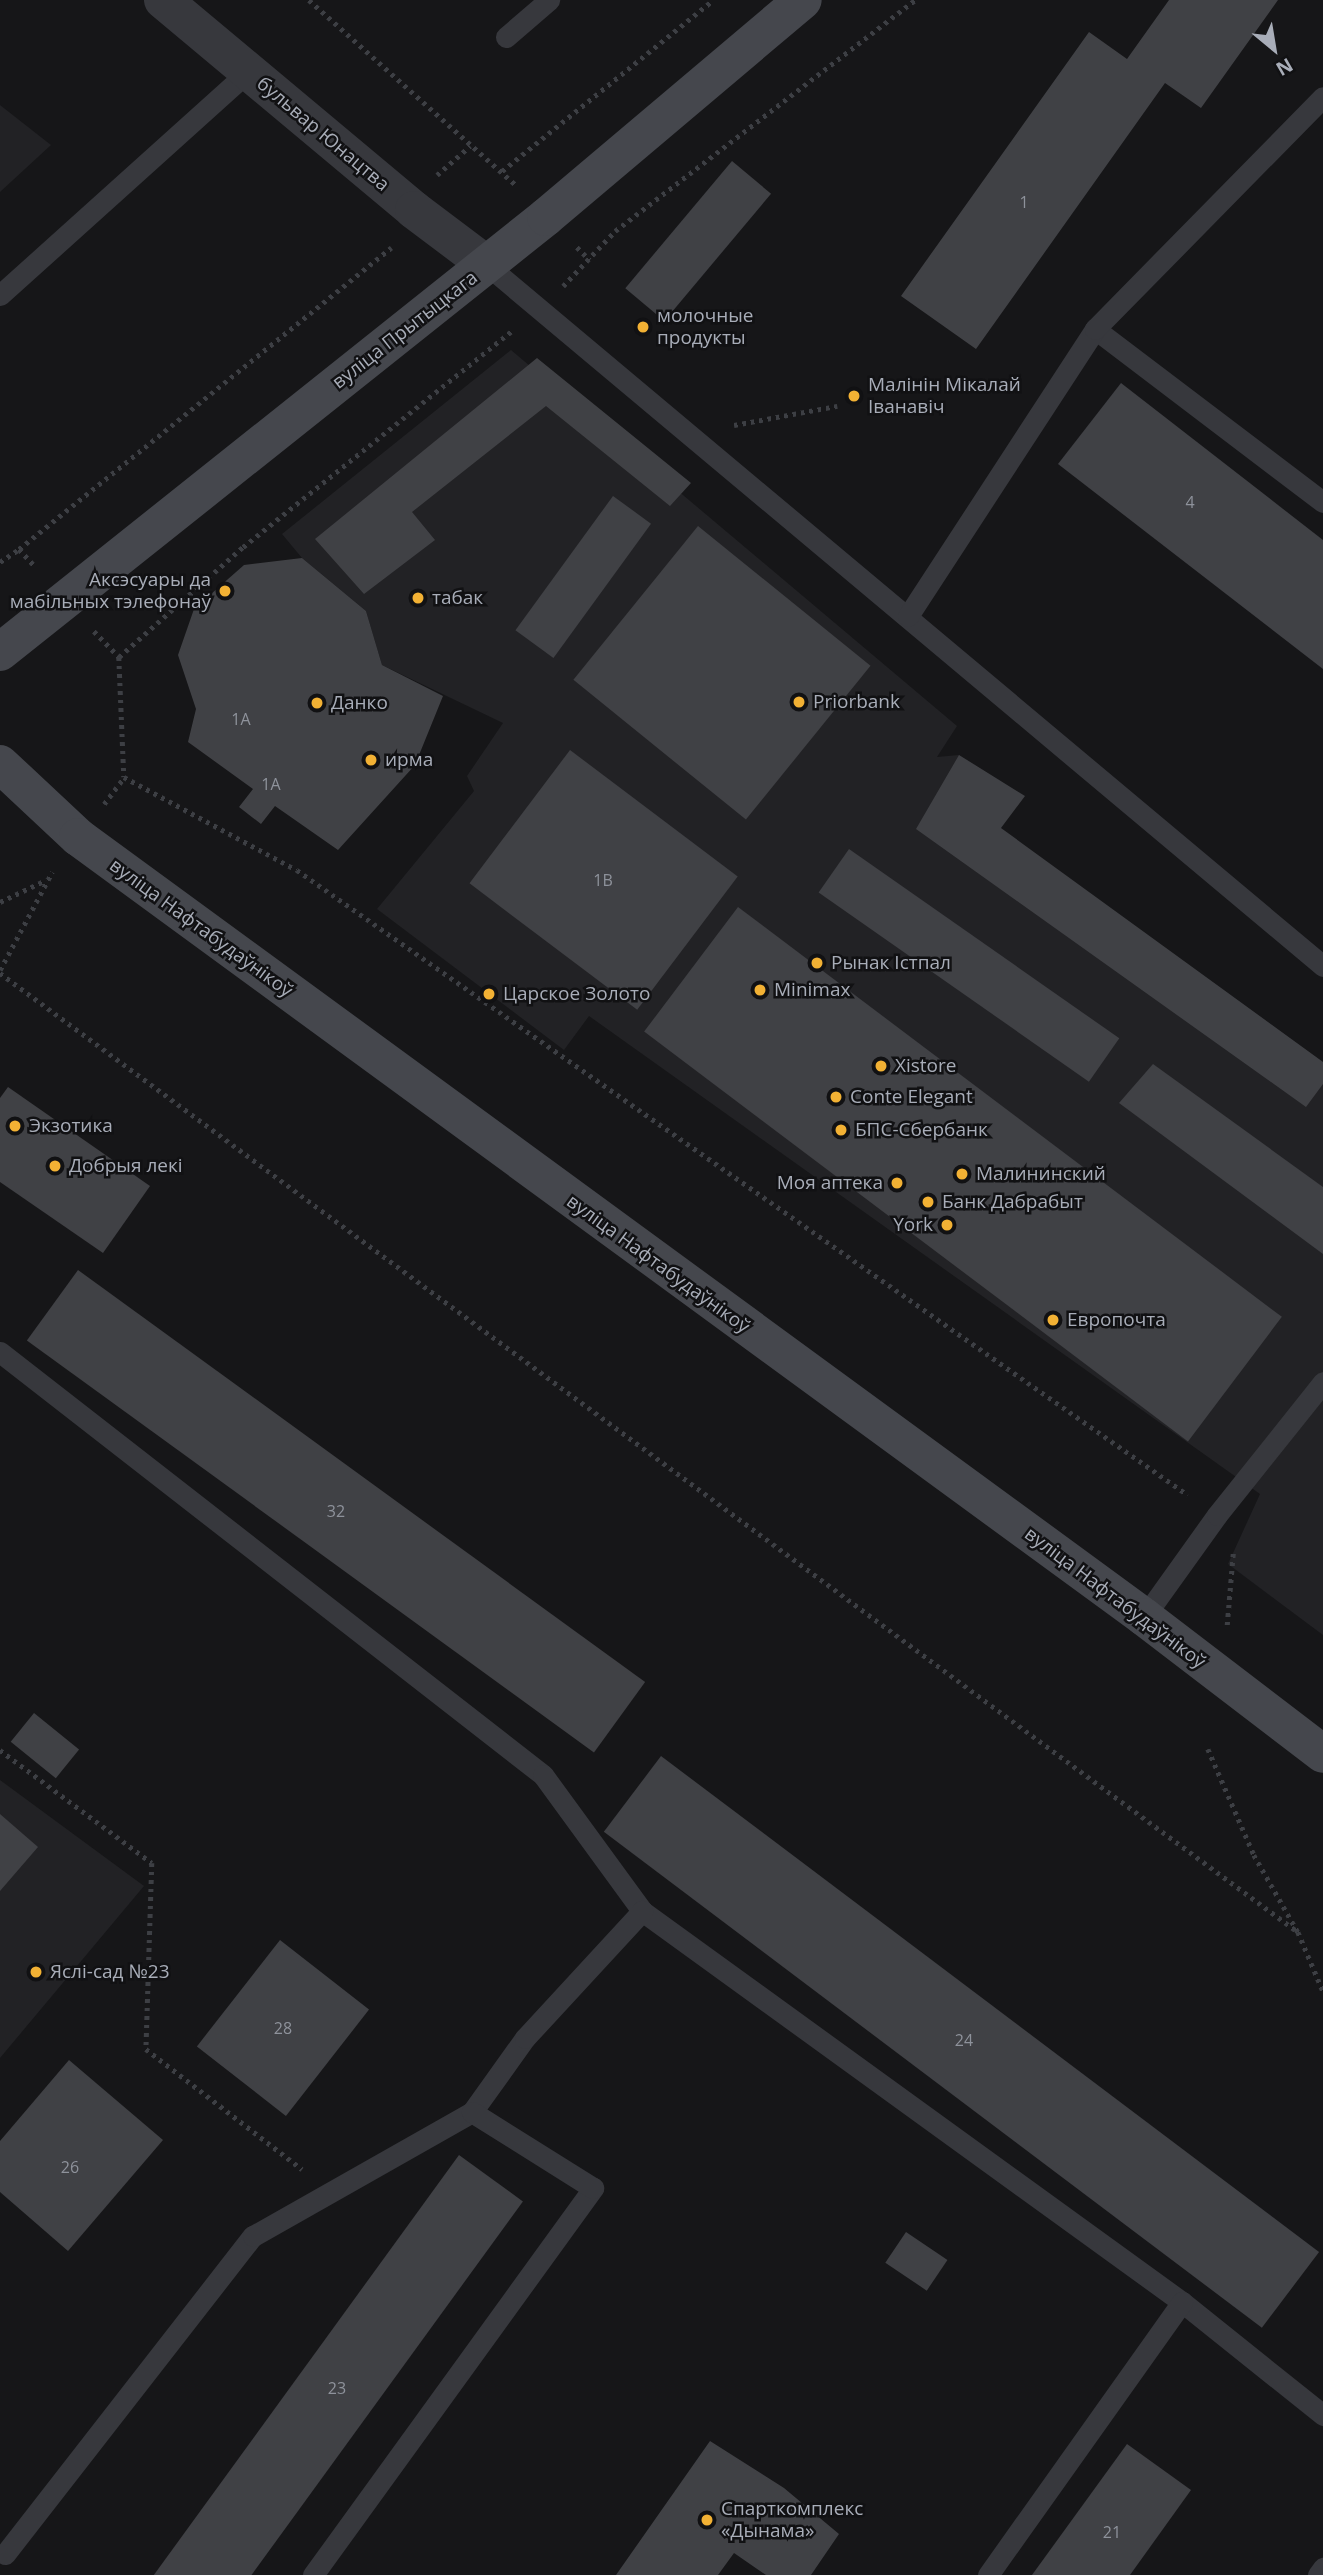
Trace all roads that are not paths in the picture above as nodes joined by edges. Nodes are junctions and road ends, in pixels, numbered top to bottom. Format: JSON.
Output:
{"nodes":[{"id":1,"x":163,"y":0,"type":"edge"},
{"id":2,"x":549,"y":0,"type":"edge"},
{"id":3,"x":803,"y":0,"type":"edge"},
{"id":4,"x":506,"y":37,"type":"dead end"},
{"id":5,"x":248,"y":72,"type":"junction"},
{"id":6,"x":1323,"y":97,"type":"edge"},
{"id":7,"x":487,"y":265,"type":"junction"},
{"id":8,"x":0,"y":295,"type":"edge"},
{"id":9,"x":1095,"y":329,"type":"junction"},
{"id":10,"x":1323,"y":502,"type":"edge"},
{"id":11,"x":908,"y":616,"type":"junction"},
{"id":12,"x":0,"y":652,"type":"edge"},
{"id":13,"x":0,"y":764,"type":"edge"},
{"id":14,"x":1323,"y":966,"type":"edge"},
{"id":15,"x":0,"y":1352,"type":"edge"},
{"id":16,"x":1323,"y":1382,"type":"edge"},
{"id":17,"x":1144,"y":1617,"type":"junction"},
{"id":18,"x":1323,"y":1754,"type":"edge"},
{"id":19,"x":642,"y":1912,"type":"junction"},
{"id":20,"x":472,"y":2112,"type":"junction"},
{"id":21,"x":1182,"y":2302,"type":"junction"},
{"id":22,"x":1323,"y":2415,"type":"edge"},
{"id":23,"x":5,"y":2554,"type":"dead end"},
{"id":24,"x":1323,"y":2568,"type":"edge"},
{"id":25,"x":313,"y":2575,"type":"edge"},
{"id":26,"x":988,"y":2575,"type":"edge"},
{"id":27,"x":1318,"y":2575,"type":"edge"}],
"edges":[{"from":1,"to":5,"type":"street","name":"бульвар Юнацтва"},
{"from":2,"to":4,"type":"lane"},
{"from":3,"to":7,"type":"main road","name":"вуліца Прытыцкага"},
{"from":5,"to":7,"type":"street","name":"бульвар Юнацтва"},
{"from":5,"to":8,"type":"lane"},
{"from":6,"to":9,"type":"lane"},
{"from":7,"to":11,"type":"lane"},
{"from":7,"to":12,"type":"main road","name":"вуліца Прытыцкага"},
{"from":9,"to":10,"type":"lane"},
{"from":9,"to":11,"type":"lane"},
{"from":11,"to":14,"type":"lane"},
{"from":13,"to":17,"type":"main road","name":"вуліца Нафтабудаўнікоў"},
{"from":15,"to":19,"type":"lane"},
{"from":16,"to":17,"type":"lane"},
{"from":17,"to":18,"type":"main road","name":"вуліца Нафтабудаўнікоў"},
{"from":19,"to":20,"type":"lane"},
{"from":19,"to":21,"type":"lane"},
{"from":20,"to":23,"type":"lane"},
{"from":20,"to":25,"type":"lane"},
{"from":21,"to":22,"type":"lane"},
{"from":21,"to":26,"type":"lane"},
{"from":24,"to":27,"type":"lane"}]}
